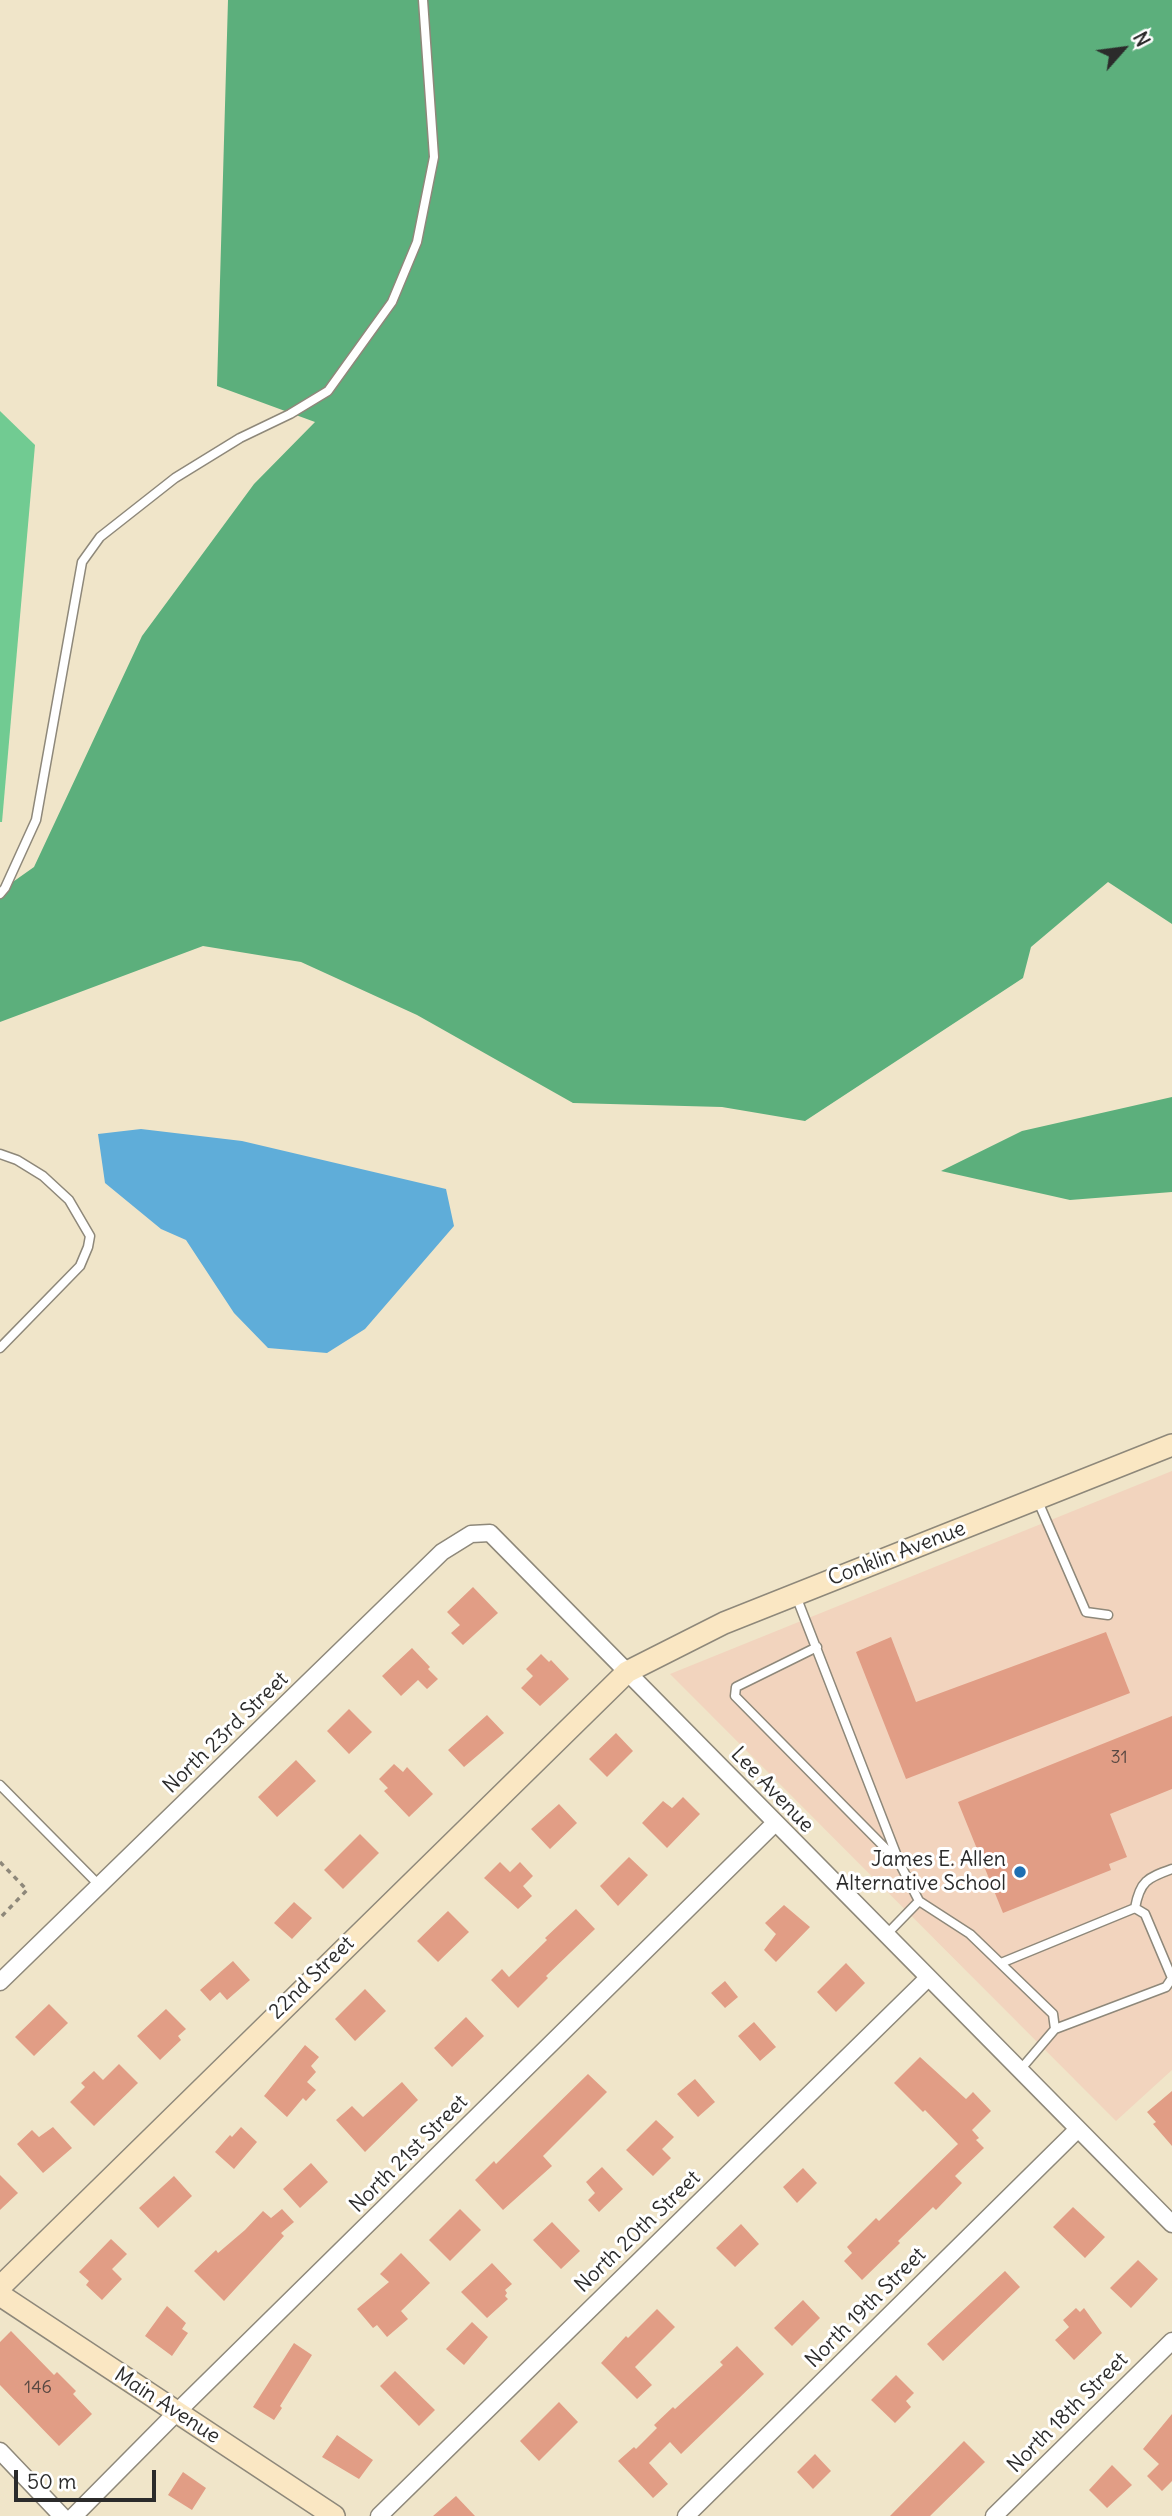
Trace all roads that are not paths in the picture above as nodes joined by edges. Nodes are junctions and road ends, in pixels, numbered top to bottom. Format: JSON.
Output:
{"nodes":[{"id":1,"x":423,"y":0,"type":"edge"},
{"id":2,"x":0,"y":894,"type":"edge"},
{"id":3,"x":0,"y":1154,"type":"edge"},
{"id":4,"x":0,"y":1348,"type":"edge"},
{"id":5,"x":1172,"y":1444,"type":"edge"},
{"id":6,"x":1037,"y":1499,"type":"junction"},
{"id":7,"x":490,"y":1533,"type":"joint"},
{"id":8,"x":795,"y":1594,"type":"junction"},
{"id":9,"x":1108,"y":1615,"type":"dead end"},
{"id":10,"x":817,"y":1647,"type":"junction"},
{"id":11,"x":626,"y":1672,"type":"junction"},
{"id":12,"x":0,"y":1785,"type":"edge"},
{"id":13,"x":775,"y":1824,"type":"junction"},
{"id":14,"x":900,"y":1864,"type":"junction"},
{"id":15,"x":1172,"y":1869,"type":"edge"},
{"id":16,"x":99,"y":1884,"type":"junction"},
{"id":17,"x":919,"y":1901,"type":"junction"},
{"id":18,"x":1136,"y":1908,"type":"junction"},
{"id":19,"x":885,"y":1935,"type":"junction"},
{"id":20,"x":1000,"y":1963,"type":"junction"},
{"id":21,"x":928,"y":1978,"type":"junction"},
{"id":22,"x":0,"y":1982,"type":"edge"},
{"id":23,"x":1055,"y":2029,"type":"junction"},
{"id":24,"x":1019,"y":2071,"type":"junction"},
{"id":25,"x":1077,"y":2130,"type":"junction"},
{"id":26,"x":1171,"y":2220,"type":"edge"},
{"id":27,"x":0,"y":2287,"type":"edge"},
{"id":28,"x":0,"y":2295,"type":"edge"},
{"id":29,"x":1172,"y":2341,"type":"edge"},
{"id":30,"x":177,"y":2412,"type":"junction"},
{"id":31,"x":0,"y":2451,"type":"edge"},
{"id":32,"x":62,"y":2516,"type":"edge"},
{"id":33,"x":74,"y":2516,"type":"edge"},
{"id":34,"x":334,"y":2516,"type":"edge"},
{"id":35,"x":379,"y":2516,"type":"edge"},
{"id":36,"x":686,"y":2516,"type":"edge"},
{"id":37,"x":994,"y":2516,"type":"edge"}],
"edges":[{"from":1,"to":2,"type":"lane"},
{"from":3,"to":4,"type":"lane"},
{"from":5,"to":6,"type":"street","name":"Conklin Avenue"},
{"from":6,"to":8,"type":"street","name":"Conklin Avenue"},
{"from":6,"to":9,"type":"lane"},
{"from":7,"to":11,"type":"street","name":"Lee Avenue"},
{"from":7,"to":16,"type":"street","name":"North 23rd Street"},
{"from":8,"to":10,"type":"lane"},
{"from":8,"to":11,"type":"street","name":"Conklin Avenue"},
{"from":10,"to":14,"type":"lane"},
{"from":10,"to":14,"type":"lane"},
{"from":11,"to":13,"type":"street","name":"Lee Avenue"},
{"from":11,"to":27,"type":"street","name":"22nd Street"},
{"from":12,"to":16,"type":"lane"},
{"from":13,"to":19,"type":"street","name":"Lee Avenue"},
{"from":13,"to":30,"type":"street","name":"North 21st Street"},
{"from":14,"to":17,"type":"lane"},
{"from":15,"to":18,"type":"lane"},
{"from":16,"to":22,"type":"street","name":"North 23rd Street"},
{"from":17,"to":19,"type":"lane"},
{"from":17,"to":20,"type":"lane"},
{"from":18,"to":20,"type":"lane"},
{"from":18,"to":23,"type":"lane"},
{"from":19,"to":21,"type":"street","name":"Lee Avenue"},
{"from":20,"to":23,"type":"lane"},
{"from":21,"to":24,"type":"street","name":"Lee Avenue"},
{"from":21,"to":35,"type":"street","name":"North 20th Street"},
{"from":23,"to":24,"type":"lane"},
{"from":24,"to":25,"type":"street","name":"Lee Avenue"},
{"from":25,"to":26,"type":"street","name":"Lee Avenue"},
{"from":25,"to":36,"type":"street","name":"North 19th Street"},
{"from":28,"to":30,"type":"street","name":"Main Avenue"},
{"from":29,"to":37,"type":"street","name":"North 18th Street"},
{"from":30,"to":33,"type":"street","name":"North 21st Street"},
{"from":30,"to":34,"type":"street","name":"Main Avenue"},
{"from":31,"to":32,"type":"street"}]}
